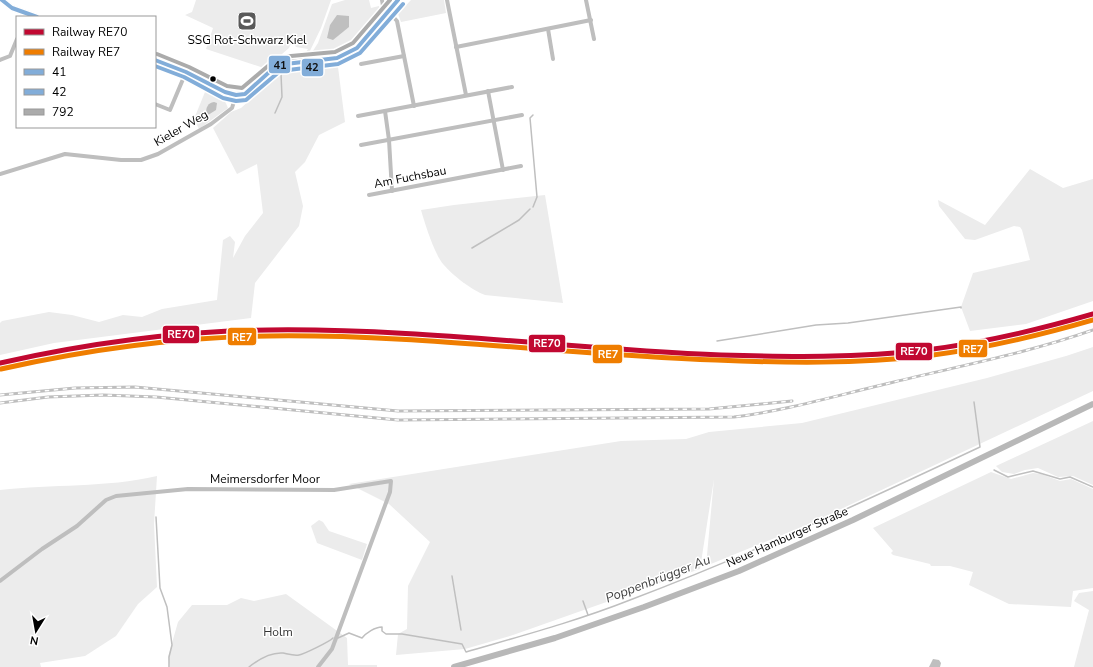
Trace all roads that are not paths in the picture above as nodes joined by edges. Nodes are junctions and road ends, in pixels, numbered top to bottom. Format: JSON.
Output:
{"nodes":[{"id":1,"x":2,"y":0,"type":"edge"},
{"id":2,"x":382,"y":0,"type":"edge"},
{"id":3,"x":398,"y":0,"type":"edge"},
{"id":4,"x":447,"y":0,"type":"edge"},
{"id":5,"x":586,"y":0,"type":"edge"},
{"id":6,"x":389,"y":11,"type":"junction"},
{"id":7,"x":26,"y":15,"type":"edge"},
{"id":8,"x":590,"y":20,"type":"junction"},
{"id":9,"x":548,"y":29,"type":"junction"},
{"id":10,"x":594,"y":38,"type":"dead end"},
{"id":11,"x":16,"y":41,"type":"edge"},
{"id":12,"x":456,"y":47,"type":"junction"},
{"id":13,"x":404,"y":56,"type":"junction"},
{"id":14,"x":553,"y":59,"type":"dead end"},
{"id":15,"x":0,"y":60,"type":"edge"},
{"id":16,"x":156,"y":60,"type":"edge"},
{"id":17,"x":361,"y":64,"type":"dead end"},
{"id":18,"x":186,"y":72,"type":"junction"},
{"id":19,"x":512,"y":86,"type":"dead end"},
{"id":20,"x":488,"y":91,"type":"junction"},
{"id":21,"x":236,"y":96,"type":"junction"},
{"id":22,"x":466,"y":96,"type":"junction"},
{"id":23,"x":156,"y":104,"type":"edge"},
{"id":24,"x":414,"y":106,"type":"junction"},
{"id":25,"x":385,"y":111,"type":"junction"},
{"id":26,"x":522,"y":115,"type":"dead end"},
{"id":27,"x":358,"y":116,"type":"dead end"},
{"id":28,"x":493,"y":120,"type":"junction"},
{"id":29,"x":390,"y":140,"type":"junction"},
{"id":30,"x":361,"y":145,"type":"dead end"},
{"id":31,"x":520,"y":166,"type":"dead end"},
{"id":32,"x":503,"y":170,"type":"junction"},
{"id":33,"x":0,"y":174,"type":"edge"},
{"id":34,"x":392,"y":191,"type":"junction"},
{"id":35,"x":369,"y":195,"type":"dead end"},
{"id":36,"x":1093,"y":404,"type":"edge"},
{"id":37,"x":0,"y":580,"type":"edge"},
{"id":38,"x":318,"y":667,"type":"edge"},
{"id":39,"x":454,"y":667,"type":"edge"}],
"edges":[{"from":1,"to":7,"type":"main road"},
{"from":2,"to":6,"type":"street"},
{"from":3,"to":6,"type":"main road"},
{"from":4,"to":12,"type":"street"},
{"from":5,"to":8,"type":"street"},
{"from":6,"to":13,"type":"street"},
{"from":6,"to":21,"type":"main road"},
{"from":8,"to":9,"type":"street"},
{"from":8,"to":10,"type":"street"},
{"from":9,"to":12,"type":"street"},
{"from":9,"to":14,"type":"street"},
{"from":11,"to":15,"type":"street"},
{"from":12,"to":22,"type":"street"},
{"from":13,"to":17,"type":"street"},
{"from":13,"to":24,"type":"street"},
{"from":16,"to":18,"type":"main road"},
{"from":18,"to":21,"type":"main road"},
{"from":18,"to":23,"type":"street"},
{"from":19,"to":20,"type":"street"},
{"from":20,"to":22,"type":"street"},
{"from":20,"to":28,"type":"street"},
{"from":21,"to":33,"type":"street","name":"Kieler Weg"},
{"from":22,"to":24,"type":"street"},
{"from":24,"to":25,"type":"street"},
{"from":25,"to":27,"type":"street"},
{"from":25,"to":29,"type":"street"},
{"from":26,"to":28,"type":"street"},
{"from":28,"to":29,"type":"street"},
{"from":28,"to":32,"type":"street"},
{"from":29,"to":30,"type":"street"},
{"from":29,"to":34,"type":"street"},
{"from":31,"to":32,"type":"street","name":"Am Fuchsbau"},
{"from":32,"to":34,"type":"street","name":"Am Fuchsbau"},
{"from":34,"to":35,"type":"street","name":"Am Fuchsbau"},
{"from":36,"to":39,"type":"main road","name":"Neue Hamburger Straße"},
{"from":37,"to":38,"type":"street","name":"Meimersdorfer Moor"}]}
